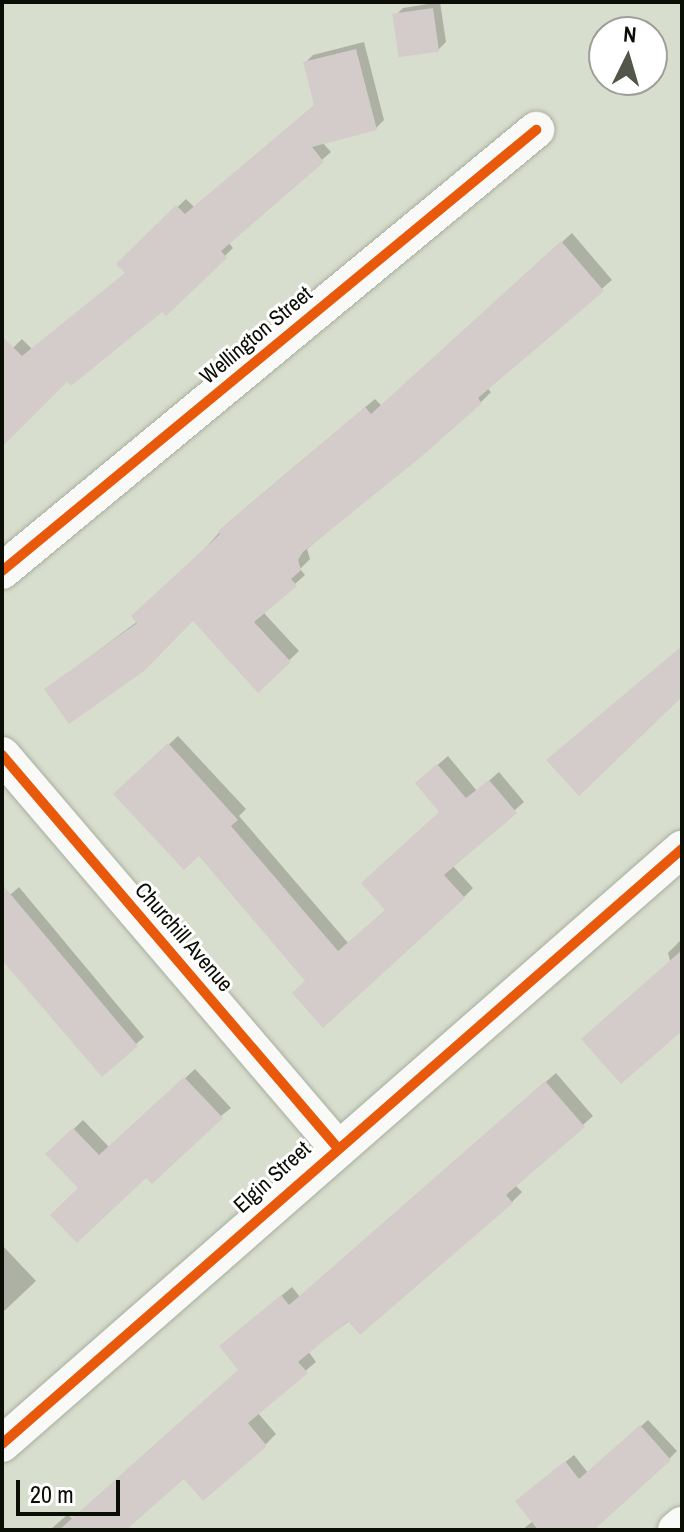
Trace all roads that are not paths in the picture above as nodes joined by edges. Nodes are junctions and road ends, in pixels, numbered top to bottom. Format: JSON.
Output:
{"nodes":[{"id":1,"x":536,"y":130,"type":"dead end"},
{"id":2,"x":2,"y":571,"type":"edge"},
{"id":3,"x":2,"y":755,"type":"edge"},
{"id":4,"x":682,"y":849,"type":"edge"},
{"id":5,"x":336,"y":1146,"type":"junction"},
{"id":6,"x":2,"y":1444,"type":"edge"},
{"id":7,"x":682,"y":1525,"type":"edge"},
{"id":8,"x":676,"y":1530,"type":"edge"}],
"edges":[{"from":1,"to":2,"type":"street","name":"Wellington Street"},
{"from":3,"to":5,"type":"street","name":"Churchill Avenue"},
{"from":4,"to":5,"type":"street","name":"Elgin Street"},
{"from":5,"to":6,"type":"street","name":"Elgin Street"},
{"from":7,"to":8,"type":"street"}]}
